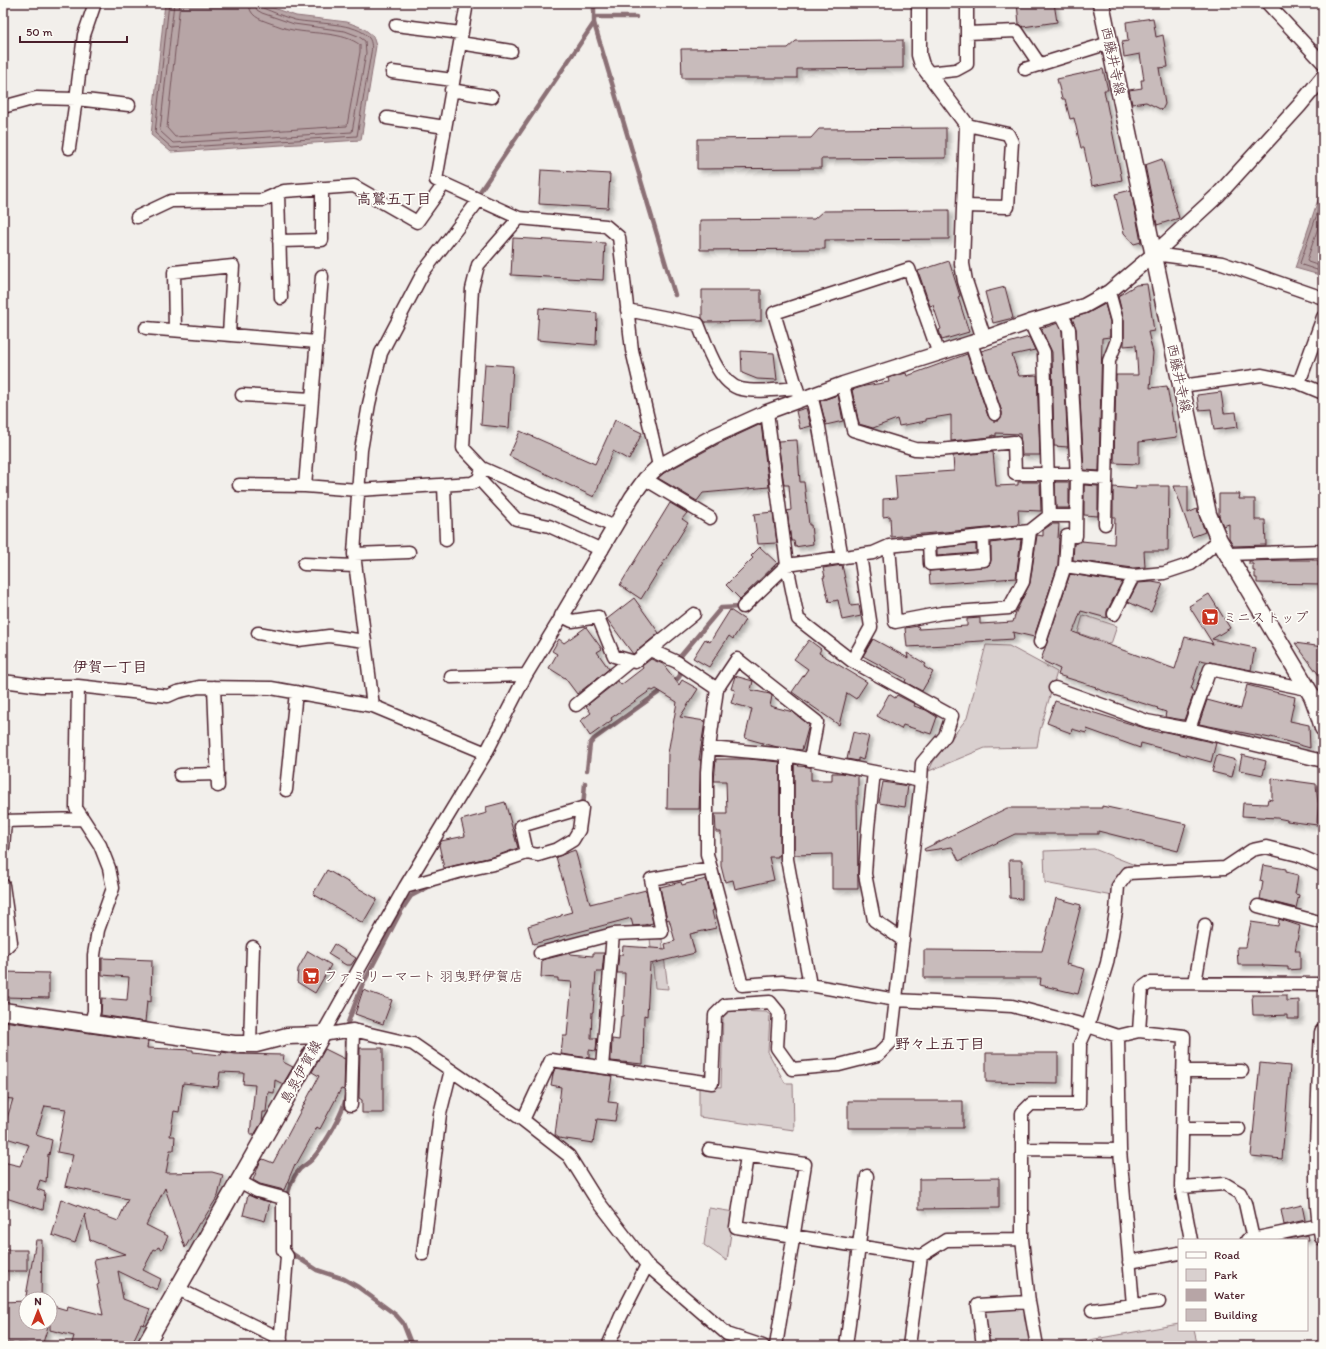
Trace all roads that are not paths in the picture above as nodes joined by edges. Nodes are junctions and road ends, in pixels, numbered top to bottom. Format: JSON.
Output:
{"nodes":[{"id":1,"x":95,"y":3,"type":"edge"},
{"id":2,"x":467,"y":3,"type":"edge"},
{"id":3,"x":919,"y":3,"type":"edge"},
{"id":4,"x":967,"y":3,"type":"edge"},
{"id":5,"x":1101,"y":3,"type":"edge"},
{"id":6,"x":1267,"y":3,"type":"edge"},
{"id":7,"x":396,"y":25,"type":"dead end"},
{"id":8,"x":968,"y":33,"type":"junction"},
{"id":9,"x":460,"y":38,"type":"junction"},
{"id":10,"x":1109,"y":43,"type":"junction"},
{"id":11,"x":511,"y":51,"type":"dead end"},
{"id":12,"x":1323,"y":63,"type":"edge"},
{"id":13,"x":1040,"y":65,"type":"junction"},
{"id":14,"x":1025,"y":69,"type":"dead end"},
{"id":15,"x":392,"y":72,"type":"dead end"},
{"id":16,"x":927,"y":73,"type":"junction"},
{"id":17,"x":1323,"y":77,"type":"edge"},
{"id":18,"x":452,"y":85,"type":"junction"},
{"id":19,"x":492,"y":97,"type":"dead end"},
{"id":20,"x":76,"y":99,"type":"junction"},
{"id":21,"x":128,"y":105,"type":"dead end"},
{"id":22,"x":3,"y":107,"type":"edge"},
{"id":23,"x":387,"y":118,"type":"dead end"},
{"id":24,"x":967,"y":124,"type":"junction"},
{"id":25,"x":445,"y":127,"type":"junction"},
{"id":26,"x":69,"y":148,"type":"dead end"},
{"id":27,"x":444,"y":184,"type":"junction"},
{"id":28,"x":322,"y":188,"type":"junction"},
{"id":29,"x":278,"y":193,"type":"junction"},
{"id":30,"x":479,"y":200,"type":"junction"},
{"id":31,"x":964,"y":206,"type":"junction"},
{"id":32,"x":137,"y":217,"type":"dead end"},
{"id":33,"x":519,"y":218,"type":"junction"},
{"id":34,"x":279,"y":241,"type":"junction"},
{"id":35,"x":1154,"y":254,"type":"junction"},
{"id":36,"x":322,"y":276,"type":"dead end"},
{"id":37,"x":1109,"y":292,"type":"junction"},
{"id":38,"x":281,"y":298,"type":"dead end"},
{"id":39,"x":1323,"y":298,"type":"edge"},
{"id":40,"x":627,"y":310,"type":"junction"},
{"id":41,"x":1061,"y":313,"type":"junction"},
{"id":42,"x":1323,"y":317,"type":"edge"},
{"id":43,"x":1030,"y":322,"type":"junction"},
{"id":44,"x":146,"y":328,"type":"dead end"},
{"id":45,"x":176,"y":330,"type":"junction"},
{"id":46,"x":230,"y":334,"type":"junction"},
{"id":47,"x":978,"y":341,"type":"junction"},
{"id":48,"x":317,"y":342,"type":"junction"},
{"id":49,"x":939,"y":354,"type":"junction"},
{"id":50,"x":1298,"y":383,"type":"junction"},
{"id":51,"x":844,"y":384,"type":"junction"},
{"id":52,"x":1181,"y":386,"type":"junction"},
{"id":53,"x":1323,"y":393,"type":"edge"},
{"id":54,"x":803,"y":394,"type":"junction"},
{"id":55,"x":242,"y":395,"type":"dead end"},
{"id":56,"x":312,"y":399,"type":"junction"},
{"id":57,"x":767,"y":412,"type":"junction"},
{"id":58,"x":995,"y":414,"type":"dead end"},
{"id":59,"x":659,"y":466,"type":"junction"},
{"id":60,"x":481,"y":473,"type":"junction"},
{"id":61,"x":1048,"y":473,"type":"junction"},
{"id":62,"x":1076,"y":476,"type":"junction"},
{"id":63,"x":645,"y":479,"type":"junction"},
{"id":64,"x":1106,"y":479,"type":"junction"},
{"id":65,"x":239,"y":485,"type":"dead end"},
{"id":66,"x":444,"y":485,"type":"junction"},
{"id":67,"x":305,"y":486,"type":"junction"},
{"id":68,"x":358,"y":490,"type":"junction"},
{"id":69,"x":1048,"y":516,"type":"junction"},
{"id":70,"x":1076,"y":516,"type":"junction"},
{"id":71,"x":710,"y":518,"type":"dead end"},
{"id":72,"x":1105,"y":524,"type":"dead end"},
{"id":73,"x":615,"y":527,"type":"junction"},
{"id":74,"x":1030,"y":531,"type":"junction"},
{"id":75,"x":983,"y":536,"type":"junction"},
{"id":76,"x":446,"y":540,"type":"dead end"},
{"id":77,"x":1219,"y":540,"type":"junction"},
{"id":78,"x":929,"y":542,"type":"junction"},
{"id":79,"x":889,"y":546,"type":"junction"},
{"id":80,"x":602,"y":550,"type":"junction"},
{"id":81,"x":1323,"y":551,"type":"edge"},
{"id":82,"x":409,"y":552,"type":"dead end"},
{"id":83,"x":354,"y":554,"type":"junction"},
{"id":84,"x":1228,"y":554,"type":"junction"},
{"id":85,"x":860,"y":555,"type":"junction"},
{"id":86,"x":842,"y":558,"type":"junction"},
{"id":87,"x":304,"y":564,"type":"dead end"},
{"id":88,"x":788,"y":565,"type":"junction"},
{"id":89,"x":356,"y":566,"type":"junction"},
{"id":90,"x":1065,"y":566,"type":"junction"},
{"id":91,"x":1133,"y":576,"type":"junction"},
{"id":92,"x":743,"y":607,"type":"dead end"},
{"id":93,"x":694,"y":614,"type":"dead end"},
{"id":94,"x":1114,"y":614,"type":"dead end"},
{"id":95,"x":562,"y":616,"type":"junction"},
{"id":96,"x":258,"y":633,"type":"dead end"},
{"id":97,"x":365,"y":641,"type":"junction"},
{"id":98,"x":1040,"y":642,"type":"dead end"},
{"id":99,"x":650,"y":650,"type":"junction"},
{"id":100,"x":852,"y":660,"type":"junction"},
{"id":101,"x":630,"y":661,"type":"junction"},
{"id":102,"x":526,"y":675,"type":"junction"},
{"id":103,"x":451,"y":677,"type":"dead end"},
{"id":104,"x":3,"y":681,"type":"edge"},
{"id":105,"x":78,"y":686,"type":"junction"},
{"id":106,"x":214,"y":687,"type":"junction"},
{"id":107,"x":1055,"y":688,"type":"dead end"},
{"id":108,"x":718,"y":689,"type":"junction"},
{"id":109,"x":296,"y":692,"type":"junction"},
{"id":110,"x":1314,"y":695,"type":"edge"},
{"id":111,"x":576,"y":705,"type":"dead end"},
{"id":112,"x":373,"y":706,"type":"junction"},
{"id":113,"x":1323,"y":728,"type":"edge"},
{"id":114,"x":1189,"y":729,"type":"junction"},
{"id":115,"x":709,"y":748,"type":"junction"},
{"id":116,"x":486,"y":752,"type":"junction"},
{"id":117,"x":787,"y":755,"type":"junction"},
{"id":118,"x":810,"y":760,"type":"junction"},
{"id":119,"x":1323,"y":761,"type":"edge"},
{"id":120,"x":874,"y":772,"type":"junction"},
{"id":121,"x":180,"y":775,"type":"dead end"},
{"id":122,"x":921,"y":781,"type":"junction"},
{"id":123,"x":286,"y":790,"type":"dead end"},
{"id":124,"x":83,"y":819,"type":"junction"},
{"id":125,"x":4,"y":821,"type":"edge"},
{"id":126,"x":3,"y":848,"type":"edge"},
{"id":127,"x":527,"y":853,"type":"junction"},
{"id":128,"x":1323,"y":866,"type":"edge"},
{"id":129,"x":711,"y":868,"type":"junction"},
{"id":130,"x":3,"y":885,"type":"edge"},
{"id":131,"x":405,"y":887,"type":"junction"},
{"id":132,"x":1258,"y":906,"type":"dead end"},
{"id":133,"x":1323,"y":923,"type":"edge"},
{"id":134,"x":1205,"y":925,"type":"dead end"},
{"id":135,"x":613,"y":934,"type":"junction"},
{"id":136,"x":903,"y":940,"type":"junction"},
{"id":137,"x":253,"y":948,"type":"dead end"},
{"id":138,"x":3,"y":950,"type":"edge"},
{"id":139,"x":540,"y":953,"type":"dead end"},
{"id":140,"x":1195,"y":983,"type":"junction"},
{"id":141,"x":1323,"y":984,"type":"edge"},
{"id":142,"x":810,"y":985,"type":"junction"},
{"id":143,"x":896,"y":1000,"type":"junction"},
{"id":144,"x":3,"y":1011,"type":"edge"},
{"id":145,"x":92,"y":1023,"type":"junction"},
{"id":146,"x":1088,"y":1026,"type":"junction"},
{"id":147,"x":353,"y":1030,"type":"junction"},
{"id":148,"x":1139,"y":1031,"type":"junction"},
{"id":149,"x":1323,"y":1032,"type":"edge"},
{"id":150,"x":322,"y":1035,"type":"junction"},
{"id":151,"x":1118,"y":1036,"type":"junction"},
{"id":152,"x":250,"y":1044,"type":"junction"},
{"id":153,"x":1322,"y":1057,"type":"edge"},
{"id":154,"x":602,"y":1067,"type":"junction"},
{"id":155,"x":451,"y":1070,"type":"junction"},
{"id":156,"x":1183,"y":1071,"type":"junction"},
{"id":157,"x":1242,"y":1071,"type":"dead end"},
{"id":158,"x":351,"y":1105,"type":"dead end"},
{"id":159,"x":523,"y":1120,"type":"junction"},
{"id":160,"x":1182,"y":1129,"type":"junction"},
{"id":161,"x":1239,"y":1129,"type":"dead end"},
{"id":162,"x":1321,"y":1130,"type":"edge"},
{"id":163,"x":1022,"y":1149,"type":"junction"},
{"id":164,"x":709,"y":1150,"type":"dead end"},
{"id":165,"x":1120,"y":1150,"type":"junction"},
{"id":166,"x":747,"y":1156,"type":"junction"},
{"id":167,"x":866,"y":1176,"type":"dead end"},
{"id":168,"x":239,"y":1181,"type":"junction"},
{"id":169,"x":1181,"y":1187,"type":"junction"},
{"id":170,"x":1321,"y":1208,"type":"edge"},
{"id":171,"x":1322,"y":1231,"type":"edge"},
{"id":172,"x":793,"y":1236,"type":"junction"},
{"id":173,"x":1022,"y":1239,"type":"junction"},
{"id":174,"x":1190,"y":1239,"type":"edge"},
{"id":175,"x":1250,"y":1239,"type":"edge"},
{"id":176,"x":859,"y":1246,"type":"junction"},
{"id":177,"x":1178,"y":1253,"type":"edge"},
{"id":178,"x":422,"y":1254,"type":"dead end"},
{"id":179,"x":921,"y":1256,"type":"junction"},
{"id":180,"x":1129,"y":1262,"type":"junction"},
{"id":181,"x":647,"y":1265,"type":"junction"},
{"id":182,"x":178,"y":1289,"type":"junction"},
{"id":183,"x":1029,"y":1302,"type":"junction"},
{"id":184,"x":1159,"y":1302,"type":"dead end"},
{"id":185,"x":1133,"y":1305,"type":"junction"},
{"id":186,"x":1092,"y":1310,"type":"dead end"},
{"id":187,"x":281,"y":1342,"type":"edge"},
{"id":188,"x":145,"y":1346,"type":"edge"},
{"id":189,"x":608,"y":1346,"type":"edge"},
{"id":190,"x":763,"y":1346,"type":"edge"},
{"id":191,"x":776,"y":1346,"type":"edge"},
{"id":192,"x":846,"y":1346,"type":"edge"},
{"id":193,"x":909,"y":1346,"type":"edge"},
{"id":194,"x":984,"y":1346,"type":"edge"},
{"id":195,"x":1037,"y":1346,"type":"edge"}],
"edges":[{"from":1,"to":20,"type":"street"},
{"from":2,"to":9,"type":"street"},
{"from":3,"to":16,"type":"street"},
{"from":4,"to":8,"type":"street"},
{"from":5,"to":10,"type":"main road","name":"西藤井寺線"},
{"from":6,"to":12,"type":"street"},
{"from":7,"to":9,"type":"street"},
{"from":8,"to":13,"type":"street"},
{"from":8,"to":16,"type":"street"},
{"from":9,"to":11,"type":"street"},
{"from":9,"to":18,"type":"street"},
{"from":10,"to":13,"type":"street"},
{"from":10,"to":35,"type":"main road","name":"西藤井寺線"},
{"from":13,"to":14,"type":"street"},
{"from":15,"to":18,"type":"street"},
{"from":16,"to":24,"type":"street"},
{"from":17,"to":35,"type":"street"},
{"from":18,"to":19,"type":"street"},
{"from":18,"to":25,"type":"street"},
{"from":20,"to":21,"type":"street"},
{"from":20,"to":22,"type":"street"},
{"from":20,"to":26,"type":"street"},
{"from":23,"to":25,"type":"street"},
{"from":24,"to":31,"type":"street"},
{"from":24,"to":31,"type":"street"},
{"from":25,"to":27,"type":"street"},
{"from":27,"to":28,"type":"street"},
{"from":27,"to":30,"type":"street"},
{"from":28,"to":29,"type":"street"},
{"from":28,"to":34,"type":"street"},
{"from":29,"to":32,"type":"street"},
{"from":29,"to":34,"type":"street"},
{"from":30,"to":33,"type":"street"},
{"from":30,"to":68,"type":"street"},
{"from":31,"to":47,"type":"street"},
{"from":33,"to":40,"type":"street"},
{"from":33,"to":60,"type":"street"},
{"from":34,"to":38,"type":"street"},
{"from":35,"to":37,"type":"street"},
{"from":35,"to":39,"type":"street"},
{"from":35,"to":52,"type":"main road","name":"西藤井寺線"},
{"from":36,"to":48,"type":"street"},
{"from":37,"to":41,"type":"street"},
{"from":37,"to":64,"type":"street"},
{"from":40,"to":54,"type":"street"},
{"from":40,"to":59,"type":"street"},
{"from":41,"to":43,"type":"street"},
{"from":41,"to":62,"type":"street"},
{"from":42,"to":50,"type":"street"},
{"from":43,"to":47,"type":"street"},
{"from":43,"to":61,"type":"street"},
{"from":44,"to":45,"type":"street"},
{"from":45,"to":46,"type":"street"},
{"from":45,"to":46,"type":"street"},
{"from":46,"to":48,"type":"street"},
{"from":47,"to":49,"type":"street"},
{"from":47,"to":58,"type":"street"},
{"from":48,"to":56,"type":"street"},
{"from":49,"to":51,"type":"street"},
{"from":49,"to":54,"type":"street"},
{"from":50,"to":52,"type":"street"},
{"from":50,"to":53,"type":"street"},
{"from":51,"to":54,"type":"street"},
{"from":51,"to":61,"type":"street"},
{"from":52,"to":77,"type":"main road","name":"西藤井寺線"},
{"from":54,"to":57,"type":"street"},
{"from":54,"to":86,"type":"street"},
{"from":55,"to":56,"type":"street"},
{"from":56,"to":67,"type":"street"},
{"from":57,"to":59,"type":"street"},
{"from":57,"to":88,"type":"street"},
{"from":59,"to":63,"type":"street"},
{"from":60,"to":66,"type":"street"},
{"from":60,"to":73,"type":"street"},
{"from":60,"to":80,"type":"street"},
{"from":61,"to":62,"type":"street"},
{"from":61,"to":69,"type":"street"},
{"from":62,"to":64,"type":"street"},
{"from":62,"to":70,"type":"street"},
{"from":63,"to":71,"type":"street"},
{"from":63,"to":73,"type":"street"},
{"from":64,"to":72,"type":"street"},
{"from":65,"to":67,"type":"street"},
{"from":66,"to":68,"type":"street"},
{"from":66,"to":76,"type":"street"},
{"from":67,"to":68,"type":"street"},
{"from":68,"to":83,"type":"street"},
{"from":69,"to":70,"type":"street"},
{"from":69,"to":74,"type":"street"},
{"from":70,"to":90,"type":"street"},
{"from":73,"to":80,"type":"street"},
{"from":74,"to":75,"type":"street"},
{"from":74,"to":79,"type":"street"},
{"from":75,"to":78,"type":"street"},
{"from":75,"to":78,"type":"street"},
{"from":77,"to":84,"type":"main road","name":"西藤井寺線"},
{"from":77,"to":91,"type":"street"},
{"from":78,"to":79,"type":"street"},
{"from":79,"to":85,"type":"street"},
{"from":80,"to":95,"type":"street"},
{"from":81,"to":84,"type":"street"},
{"from":82,"to":83,"type":"street"},
{"from":83,"to":89,"type":"street"},
{"from":84,"to":110,"type":"main road","name":"西藤井寺線"},
{"from":85,"to":86,"type":"street"},
{"from":85,"to":100,"type":"street"},
{"from":86,"to":88,"type":"street"},
{"from":87,"to":89,"type":"street"},
{"from":88,"to":92,"type":"street"},
{"from":88,"to":100,"type":"street"},
{"from":89,"to":97,"type":"street"},
{"from":90,"to":91,"type":"street"},
{"from":90,"to":98,"type":"street"},
{"from":91,"to":94,"type":"street"},
{"from":93,"to":99,"type":"street"},
{"from":95,"to":101,"type":"street"},
{"from":95,"to":102,"type":"street"},
{"from":96,"to":97,"type":"street"},
{"from":97,"to":112,"type":"street"},
{"from":99,"to":101,"type":"street"},
{"from":99,"to":108,"type":"street"},
{"from":100,"to":122,"type":"street"},
{"from":101,"to":111,"type":"street"},
{"from":102,"to":103,"type":"street"},
{"from":102,"to":116,"type":"street"},
{"from":104,"to":105,"type":"street"},
{"from":105,"to":106,"type":"street"},
{"from":105,"to":124,"type":"street"},
{"from":106,"to":109,"type":"street"},
{"from":106,"to":121,"type":"street"},
{"from":107,"to":114,"type":"street"},
{"from":108,"to":115,"type":"street"},
{"from":108,"to":118,"type":"street"},
{"from":109,"to":112,"type":"street"},
{"from":109,"to":123,"type":"street"},
{"from":110,"to":113,"type":"main road","name":"西藤井寺線"},
{"from":110,"to":114,"type":"street"},
{"from":112,"to":116,"type":"street"},
{"from":114,"to":119,"type":"street"},
{"from":115,"to":117,"type":"street"},
{"from":115,"to":129,"type":"street"},
{"from":116,"to":131,"type":"street"},
{"from":117,"to":118,"type":"street"},
{"from":117,"to":142,"type":"street"},
{"from":118,"to":120,"type":"street"},
{"from":120,"to":122,"type":"street"},
{"from":120,"to":136,"type":"street"},
{"from":122,"to":136,"type":"street"},
{"from":124,"to":125,"type":"street"},
{"from":124,"to":145,"type":"street"},
{"from":125,"to":126,"type":"street"},
{"from":127,"to":127,"type":"street"},
{"from":127,"to":131,"type":"street"},
{"from":128,"to":146,"type":"street"},
{"from":129,"to":135,"type":"street"},
{"from":129,"to":142,"type":"street"},
{"from":130,"to":138,"type":"street"},
{"from":131,"to":150,"type":"street"},
{"from":132,"to":133,"type":"street"},
{"from":134,"to":140,"type":"street"},
{"from":135,"to":139,"type":"street"},
{"from":135,"to":154,"type":"street"},
{"from":136,"to":143,"type":"street"},
{"from":137,"to":152,"type":"street"},
{"from":140,"to":141,"type":"street"},
{"from":140,"to":148,"type":"street"},
{"from":142,"to":143,"type":"street"},
{"from":143,"to":146,"type":"street"},
{"from":143,"to":154,"type":"street"},
{"from":144,"to":145,"type":"main road","name":"島泉伊賀線"},
{"from":145,"to":152,"type":"main road","name":"島泉伊賀線"},
{"from":146,"to":151,"type":"street"},
{"from":146,"to":163,"type":"street"},
{"from":147,"to":150,"type":"street"},
{"from":147,"to":155,"type":"street"},
{"from":147,"to":158,"type":"street"},
{"from":148,"to":151,"type":"street"},
{"from":148,"to":156,"type":"street"},
{"from":149,"to":153,"type":"main road"},
{"from":150,"to":152,"type":"main road","name":"島泉伊賀線"},
{"from":150,"to":168,"type":"main road","name":"島泉伊賀線"},
{"from":151,"to":165,"type":"street"},
{"from":153,"to":162,"type":"main road"},
{"from":154,"to":159,"type":"street"},
{"from":155,"to":159,"type":"street"},
{"from":155,"to":178,"type":"street"},
{"from":156,"to":157,"type":"street"},
{"from":156,"to":160,"type":"street"},
{"from":159,"to":181,"type":"street"},
{"from":160,"to":161,"type":"street"},
{"from":160,"to":169,"type":"street"},
{"from":162,"to":170,"type":"main road"},
{"from":163,"to":165,"type":"street"},
{"from":163,"to":173,"type":"street"},
{"from":164,"to":166,"type":"street"},
{"from":165,"to":180,"type":"street"},
{"from":166,"to":172,"type":"street"},
{"from":166,"to":172,"type":"street"},
{"from":167,"to":176,"type":"street"},
{"from":168,"to":182,"type":"main road","name":"島泉伊賀線"},
{"from":168,"to":187,"type":"street"},
{"from":169,"to":174,"type":"street"},
{"from":169,"to":175,"type":"street"},
{"from":170,"to":171,"type":"main road"},
{"from":171,"to":175,"type":"street"},
{"from":172,"to":176,"type":"street"},
{"from":172,"to":191,"type":"street"},
{"from":173,"to":179,"type":"street"},
{"from":173,"to":183,"type":"street"},
{"from":176,"to":179,"type":"street"},
{"from":176,"to":192,"type":"street"},
{"from":177,"to":180,"type":"street"},
{"from":179,"to":193,"type":"street"},
{"from":180,"to":185,"type":"street"},
{"from":181,"to":189,"type":"street"},
{"from":181,"to":190,"type":"street"},
{"from":182,"to":187,"type":"street"},
{"from":182,"to":188,"type":"main road","name":"島泉伊賀線"},
{"from":183,"to":194,"type":"street"},
{"from":183,"to":195,"type":"street"},
{"from":184,"to":185,"type":"street"},
{"from":185,"to":186,"type":"street"}]}
